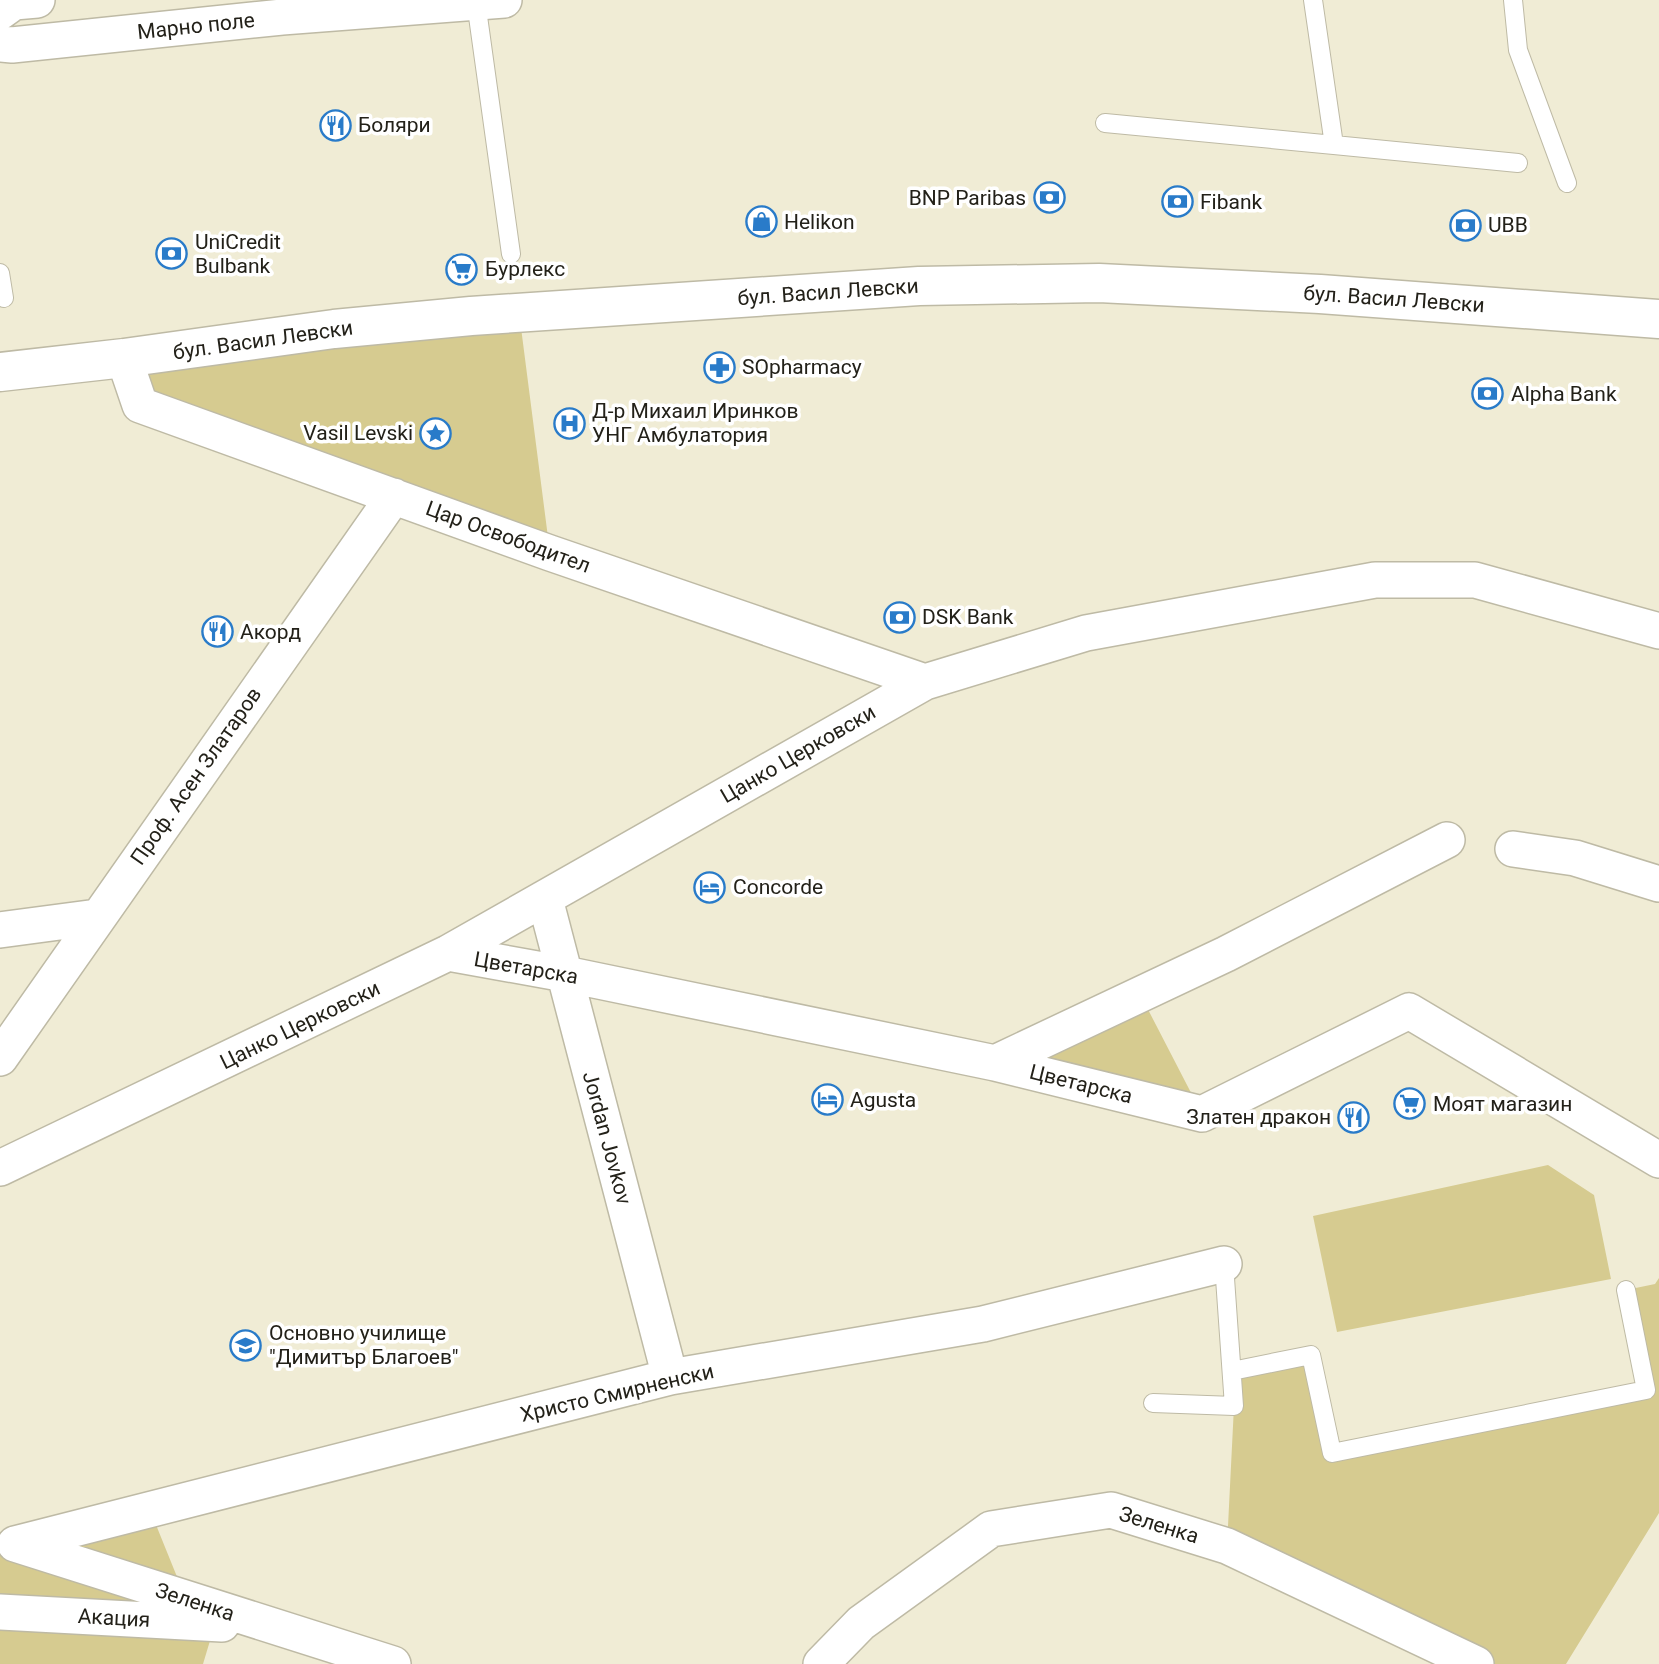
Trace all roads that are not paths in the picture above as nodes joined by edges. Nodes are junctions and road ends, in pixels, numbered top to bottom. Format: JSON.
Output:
{"nodes":[{"id":1,"x":37,"y":0,"type":"edge"},
{"id":2,"x":1313,"y":0,"type":"edge"},
{"id":3,"x":1513,"y":0,"type":"edge"},
{"id":4,"x":485,"y":1,"type":"edge"},
{"id":5,"x":0,"y":12,"type":"edge"},
{"id":6,"x":0,"y":44,"type":"edge"},
{"id":7,"x":1105,"y":123,"type":"dead end"},
{"id":8,"x":1334,"y":145,"type":"junction"},
{"id":9,"x":1518,"y":163,"type":"dead end"},
{"id":10,"x":1567,"y":183,"type":"dead end"},
{"id":11,"x":511,"y":254,"type":"dead end"},
{"id":12,"x":0,"y":273,"type":"edge"},
{"id":13,"x":4,"y":298,"type":"dead end"},
{"id":14,"x":1659,"y":319,"type":"edge"},
{"id":15,"x":124,"y":358,"type":"junction"},
{"id":16,"x":0,"y":372,"type":"edge"},
{"id":17,"x":394,"y":496,"type":"junction"},
{"id":18,"x":1659,"y":631,"type":"edge"},
{"id":19,"x":925,"y":682,"type":"junction"},
{"id":20,"x":1447,"y":840,"type":"dead end"},
{"id":21,"x":1513,"y":849,"type":"dead end"},
{"id":22,"x":1659,"y":884,"type":"edge"},
{"id":23,"x":545,"y":899,"type":"junction"},
{"id":24,"x":97,"y":917,"type":"junction"},
{"id":25,"x":0,"y":930,"type":"edge"},
{"id":26,"x":448,"y":953,"type":"junction"},
{"id":27,"x":565,"y":974,"type":"junction"},
{"id":28,"x":0,"y":1058,"type":"edge"},
{"id":29,"x":995,"y":1063,"type":"junction"},
{"id":30,"x":1659,"y":1160,"type":"edge"},
{"id":31,"x":0,"y":1168,"type":"edge"},
{"id":32,"x":1224,"y":1264,"type":"joint"},
{"id":33,"x":1626,"y":1290,"type":"dead end"},
{"id":34,"x":1232,"y":1371,"type":"junction"},
{"id":35,"x":670,"y":1377,"type":"junction"},
{"id":36,"x":1153,"y":1403,"type":"dead end"},
{"id":37,"x":8,"y":1540,"type":"edge"},
{"id":38,"x":0,"y":1612,"type":"edge"},
{"id":39,"x":271,"y":1627,"type":"junction"},
{"id":40,"x":1436,"y":1645,"type":"junction"},
{"id":41,"x":393,"y":1664,"type":"edge"},
{"id":42,"x":821,"y":1664,"type":"edge"},
{"id":43,"x":1405,"y":1664,"type":"edge"},
{"id":44,"x":1476,"y":1664,"type":"edge"}],
"edges":[{"from":1,"to":5,"type":"street"},
{"from":2,"to":8,"type":"lane"},
{"from":3,"to":10,"type":"lane"},
{"from":4,"to":6,"type":"street","name":"Марно поле"},
{"from":4,"to":11,"type":"lane"},
{"from":7,"to":8,"type":"lane"},
{"from":8,"to":9,"type":"lane"},
{"from":12,"to":13,"type":"lane"},
{"from":14,"to":15,"type":"main road","name":"бул. Васил Левски"},
{"from":15,"to":16,"type":"main road","name":"бул. Васил Левски"},
{"from":15,"to":17,"type":"street","name":"Цар Освободител"},
{"from":17,"to":19,"type":"street","name":"Цар Освободител"},
{"from":17,"to":24,"type":"street","name":"Проф. Асен Златаров"},
{"from":18,"to":19,"type":"street","name":"Цанко Церковски"},
{"from":19,"to":23,"type":"street","name":"Цанко Церковски"},
{"from":20,"to":29,"type":"street"},
{"from":21,"to":22,"type":"street"},
{"from":23,"to":26,"type":"street","name":"Цанко Церковски"},
{"from":23,"to":27,"type":"street","name":"Jordan Jovkov"},
{"from":24,"to":25,"type":"street"},
{"from":24,"to":28,"type":"street","name":"Проф. Асен Златаров"},
{"from":26,"to":27,"type":"street","name":"Цветарска"},
{"from":26,"to":31,"type":"street","name":"Цанко Церковски"},
{"from":27,"to":29,"type":"street","name":"Цветарска"},
{"from":27,"to":35,"type":"street","name":"Jordan Jovkov"},
{"from":29,"to":30,"type":"street","name":"Цветарска"},
{"from":32,"to":34,"type":"lane"},
{"from":32,"to":35,"type":"street","name":"Христо Смирненски"},
{"from":33,"to":34,"type":"lane"},
{"from":34,"to":36,"type":"lane"},
{"from":35,"to":37,"type":"street","name":"Христо Смирненски"},
{"from":37,"to":39,"type":"street","name":"Зеленка"},
{"from":38,"to":39,"type":"street","name":"Акация"},
{"from":39,"to":41,"type":"street","name":"Зеленка"},
{"from":40,"to":42,"type":"street","name":"Зеленка"},
{"from":40,"to":43,"type":"street"},
{"from":40,"to":44,"type":"street","name":"Зеленка"}]}
